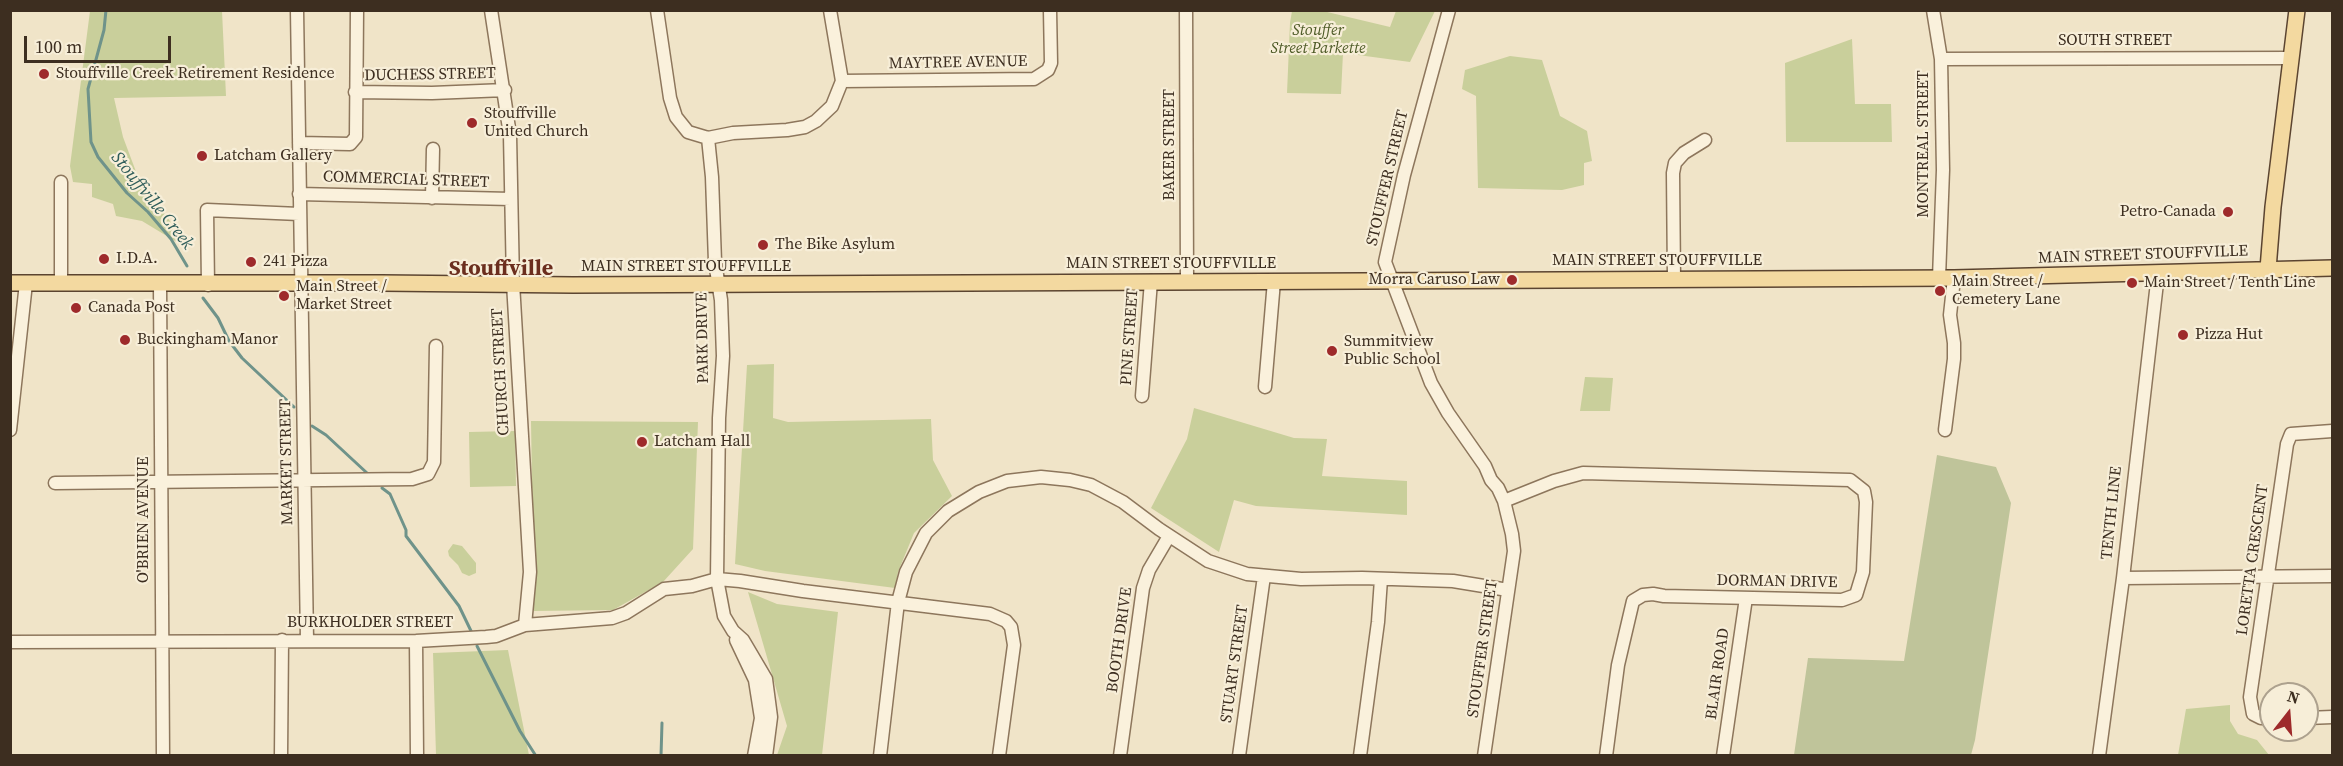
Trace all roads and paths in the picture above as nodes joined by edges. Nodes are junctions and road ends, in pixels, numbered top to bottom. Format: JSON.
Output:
{"nodes":[{"id":1,"x":297,"y":10,"type":"edge"},
{"id":2,"x":357,"y":10,"type":"edge"},
{"id":3,"x":491,"y":10,"type":"edge"},
{"id":4,"x":657,"y":10,"type":"edge"},
{"id":5,"x":830,"y":10,"type":"edge"},
{"id":6,"x":1050,"y":10,"type":"edge"},
{"id":7,"x":1186,"y":10,"type":"edge"},
{"id":8,"x":1449,"y":10,"type":"edge"},
{"id":9,"x":1933,"y":10,"type":"edge"},
{"id":10,"x":2297,"y":10,"type":"edge"},
{"id":11,"x":2291,"y":58,"type":"junction"},
{"id":12,"x":1941,"y":59,"type":"junction"},
{"id":13,"x":842,"y":81,"type":"junction"},
{"id":14,"x":505,"y":90,"type":"junction"},
{"id":15,"x":355,"y":92,"type":"junction"},
{"id":16,"x":708,"y":138,"type":"junction"},
{"id":17,"x":1706,"y":140,"type":"dead end"},
{"id":18,"x":298,"y":143,"type":"junction"},
{"id":19,"x":433,"y":149,"type":"dead end"},
{"id":20,"x":61,"y":182,"type":"dead end"},
{"id":21,"x":299,"y":194,"type":"junction"},
{"id":22,"x":432,"y":198,"type":"junction"},
{"id":23,"x":511,"y":200,"type":"junction"},
{"id":24,"x":299,"y":214,"type":"junction"},
{"id":25,"x":2332,"y":268,"type":"edge"},
{"id":26,"x":2268,"y":269,"type":"junction"},
{"id":27,"x":2158,"y":274,"type":"junction"},
{"id":28,"x":1946,"y":278,"type":"junction"},
{"id":29,"x":1392,"y":279,"type":"junction"},
{"id":30,"x":1674,"y":279,"type":"junction"},
{"id":31,"x":1187,"y":280,"type":"junction"},
{"id":32,"x":1151,"y":281,"type":"junction"},
{"id":33,"x":1274,"y":281,"type":"junction"},
{"id":34,"x":26,"y":283,"type":"junction"},
{"id":35,"x":61,"y":283,"type":"junction"},
{"id":36,"x":513,"y":283,"type":"junction"},
{"id":37,"x":10,"y":284,"type":"edge"},
{"id":38,"x":159,"y":284,"type":"junction"},
{"id":39,"x":300,"y":284,"type":"junction"},
{"id":40,"x":208,"y":285,"type":"junction"},
{"id":41,"x":719,"y":285,"type":"junction"},
{"id":42,"x":436,"y":346,"type":"dead end"},
{"id":43,"x":1265,"y":387,"type":"dead end"},
{"id":44,"x":1142,"y":396,"type":"dead end"},
{"id":45,"x":10,"y":430,"type":"edge"},
{"id":46,"x":1945,"y":430,"type":"dead end"},
{"id":47,"x":2332,"y":431,"type":"edge"},
{"id":48,"x":304,"y":481,"type":"junction"},
{"id":49,"x":161,"y":482,"type":"junction"},
{"id":50,"x":55,"y":483,"type":"dead end"},
{"id":51,"x":1504,"y":501,"type":"junction"},
{"id":52,"x":1170,"y":536,"type":"junction"},
{"id":53,"x":1264,"y":576,"type":"junction"},
{"id":54,"x":2332,"y":576,"type":"edge"},
{"id":55,"x":2267,"y":577,"type":"junction"},
{"id":56,"x":2123,"y":578,"type":"junction"},
{"id":57,"x":717,"y":579,"type":"junction"},
{"id":58,"x":1381,"y":579,"type":"junction"},
{"id":59,"x":1508,"y":590,"type":"junction"},
{"id":60,"x":1746,"y":598,"type":"junction"},
{"id":61,"x":898,"y":602,"type":"junction"},
{"id":62,"x":525,"y":625,"type":"junction"},
{"id":63,"x":734,"y":631,"type":"junction"},
{"id":64,"x":160,"y":640,"type":"junction"},
{"id":65,"x":282,"y":640,"type":"junction"},
{"id":66,"x":307,"y":640,"type":"junction"},
{"id":67,"x":416,"y":641,"type":"junction"},
{"id":68,"x":10,"y":642,"type":"edge"},
{"id":69,"x":2259,"y":717,"type":"edge"},
{"id":70,"x":163,"y":756,"type":"edge"},
{"id":71,"x":281,"y":756,"type":"edge"},
{"id":72,"x":417,"y":756,"type":"edge"},
{"id":73,"x":754,"y":756,"type":"edge"},
{"id":74,"x":766,"y":756,"type":"edge"},
{"id":75,"x":880,"y":756,"type":"edge"},
{"id":76,"x":999,"y":756,"type":"edge"},
{"id":77,"x":1120,"y":756,"type":"edge"},
{"id":78,"x":1239,"y":756,"type":"edge"},
{"id":79,"x":1360,"y":756,"type":"edge"},
{"id":80,"x":1485,"y":756,"type":"edge"},
{"id":81,"x":1606,"y":756,"type":"edge"},
{"id":82,"x":1723,"y":756,"type":"edge"},
{"id":83,"x":2099,"y":756,"type":"edge"}],
"edges":[{"from":1,"to":18,"type":"street","name":"MARKET STREET"},
{"from":2,"to":15,"type":"street"},
{"from":3,"to":14,"type":"street","name":"CHURCH STREET"},
{"from":4,"to":16,"type":"street"},
{"from":5,"to":13,"type":"street"},
{"from":6,"to":13,"type":"street","name":"MAYTREE AVENUE"},
{"from":7,"to":31,"type":"street","name":"BAKER STREET"},
{"from":8,"to":29,"type":"street","name":"STOUFFER STREET"},
{"from":9,"to":12,"type":"street","name":"MONTREAL STREET"},
{"from":10,"to":11,"type":"main road"},
{"from":11,"to":12,"type":"street","name":"SOUTH STREET"},
{"from":11,"to":26,"type":"main road"},
{"from":12,"to":28,"type":"street","name":"MONTREAL STREET"},
{"from":13,"to":16,"type":"street"},
{"from":14,"to":15,"type":"street","name":"DUCHESS STREET"},
{"from":14,"to":23,"type":"street","name":"CHURCH STREET"},
{"from":15,"to":18,"type":"street"},
{"from":16,"to":41,"type":"street","name":"PARK DRIVE"},
{"from":17,"to":30,"type":"street"},
{"from":18,"to":21,"type":"street","name":"MARKET STREET"},
{"from":19,"to":22,"type":"street"},
{"from":20,"to":35,"type":"street"},
{"from":21,"to":22,"type":"street","name":"COMMERCIAL STREET"},
{"from":21,"to":24,"type":"street","name":"MARKET STREET"},
{"from":22,"to":23,"type":"street","name":"COMMERCIAL STREET"},
{"from":23,"to":36,"type":"street","name":"CHURCH STREET"},
{"from":24,"to":39,"type":"street","name":"MARKET STREET"},
{"from":24,"to":40,"type":"street"},
{"from":25,"to":26,"type":"main road","name":"MAIN STREET STOUFFVILLE"},
{"from":26,"to":27,"type":"main road","name":"MAIN STREET STOUFFVILLE"},
{"from":27,"to":28,"type":"main road","name":"MAIN STREET STOUFFVILLE"},
{"from":27,"to":56,"type":"street","name":"TENTH LINE"},
{"from":28,"to":30,"type":"main road","name":"MAIN STREET STOUFFVILLE"},
{"from":28,"to":46,"type":"street","name":"MONTREAL STREET"},
{"from":29,"to":30,"type":"main road","name":"MAIN STREET STOUFFVILLE"},
{"from":29,"to":33,"type":"main road","name":"MAIN STREET STOUFFVILLE"},
{"from":29,"to":51,"type":"street","name":"STOUFFER STREET"},
{"from":31,"to":32,"type":"main road","name":"MAIN STREET STOUFFVILLE"},
{"from":31,"to":33,"type":"main road","name":"MAIN STREET STOUFFVILLE"},
{"from":32,"to":41,"type":"main road","name":"MAIN STREET STOUFFVILLE"},
{"from":32,"to":44,"type":"street","name":"PINE STREET"},
{"from":33,"to":43,"type":"street"},
{"from":34,"to":35,"type":"main road","name":"MAIN STREET STOUFFVILLE"},
{"from":34,"to":37,"type":"main road","name":"MAIN STREET STOUFFVILLE"},
{"from":34,"to":45,"type":"street"},
{"from":35,"to":38,"type":"main road","name":"MAIN STREET STOUFFVILLE"},
{"from":36,"to":39,"type":"main road","name":"MAIN STREET STOUFFVILLE"},
{"from":36,"to":41,"type":"main road","name":"MAIN STREET STOUFFVILLE"},
{"from":36,"to":62,"type":"street","name":"CHURCH STREET"},
{"from":38,"to":40,"type":"main road","name":"MAIN STREET STOUFFVILLE"},
{"from":38,"to":49,"type":"street","name":"O'BRIEN AVENUE"},
{"from":39,"to":40,"type":"main road","name":"MAIN STREET STOUFFVILLE"},
{"from":39,"to":48,"type":"street","name":"MARKET STREET"},
{"from":41,"to":57,"type":"street","name":"PARK DRIVE"},
{"from":42,"to":48,"type":"street"},
{"from":47,"to":55,"type":"street","name":"LORETTA CRESCENT"},
{"from":48,"to":49,"type":"street"},
{"from":48,"to":66,"type":"street","name":"MARKET STREET"},
{"from":49,"to":50,"type":"street"},
{"from":49,"to":64,"type":"street","name":"O'BRIEN AVENUE"},
{"from":51,"to":59,"type":"street","name":"STOUFFER STREET"},
{"from":51,"to":60,"type":"street","name":"DORMAN DRIVE"},
{"from":52,"to":53,"type":"street"},
{"from":52,"to":61,"type":"street"},
{"from":52,"to":77,"type":"street","name":"BOOTH DRIVE"},
{"from":53,"to":58,"type":"street"},
{"from":53,"to":78,"type":"street","name":"STUART STREET"},
{"from":54,"to":55,"type":"street"},
{"from":55,"to":56,"type":"street"},
{"from":55,"to":69,"type":"street","name":"LORETTA CRESCENT"},
{"from":56,"to":83,"type":"street","name":"TENTH LINE"},
{"from":57,"to":61,"type":"street"},
{"from":57,"to":62,"type":"street","name":"BURKHOLDER STREET"},
{"from":57,"to":63,"type":"street","name":"PARK DRIVE"},
{"from":58,"to":59,"type":"street"},
{"from":58,"to":79,"type":"street"},
{"from":59,"to":80,"type":"street","name":"STOUFFER STREET"},
{"from":60,"to":81,"type":"street","name":"DORMAN DRIVE"},
{"from":60,"to":82,"type":"street","name":"BLAIR ROAD"},
{"from":61,"to":75,"type":"street"},
{"from":61,"to":76,"type":"street"},
{"from":62,"to":67,"type":"street","name":"BURKHOLDER STREET"},
{"from":63,"to":73,"type":"street","name":"PARK DRIVE"},
{"from":63,"to":74,"type":"street","name":"PARK DRIVE"},
{"from":64,"to":65,"type":"street","name":"BURKHOLDER STREET"},
{"from":64,"to":68,"type":"street","name":"BURKHOLDER STREET"},
{"from":64,"to":70,"type":"street","name":"O'BRIEN AVENUE"},
{"from":65,"to":66,"type":"street","name":"BURKHOLDER STREET"},
{"from":65,"to":71,"type":"street"},
{"from":66,"to":67,"type":"street","name":"BURKHOLDER STREET"},
{"from":67,"to":72,"type":"street"}]}
